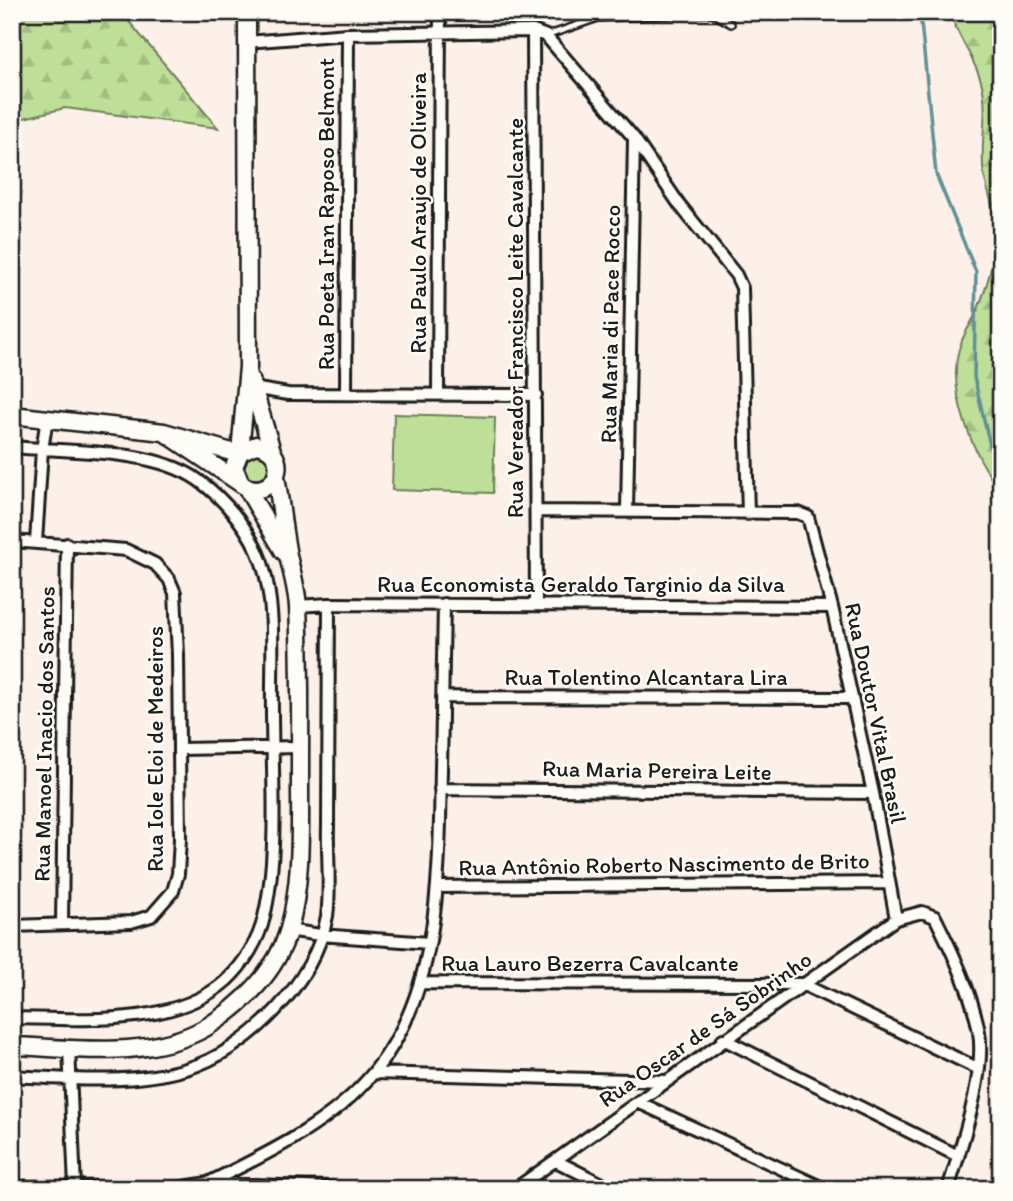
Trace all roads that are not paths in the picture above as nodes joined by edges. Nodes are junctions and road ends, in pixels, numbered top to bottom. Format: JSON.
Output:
{"nodes":[{"id":1,"x":247,"y":12,"type":"edge"},
{"id":2,"x":440,"y":12,"type":"edge"},
{"id":3,"x":599,"y":15,"type":"edge"},
{"id":4,"x":731,"y":24,"type":"dead end"},
{"id":5,"x":533,"y":31,"type":"junction"},
{"id":6,"x":440,"y":33,"type":"junction"},
{"id":7,"x":348,"y":34,"type":"junction"},
{"id":8,"x":547,"y":36,"type":"junction"},
{"id":9,"x":246,"y":42,"type":"junction"},
{"id":10,"x":634,"y":138,"type":"junction"},
{"id":11,"x":250,"y":386,"type":"junction"},
{"id":12,"x":346,"y":394,"type":"junction"},
{"id":13,"x":438,"y":394,"type":"junction"},
{"id":14,"x":536,"y":395,"type":"junction"},
{"id":15,"x":12,"y":415,"type":"edge"},
{"id":16,"x":47,"y":418,"type":"junction"},
{"id":17,"x":164,"y":432,"type":"junction"},
{"id":18,"x":12,"y":447,"type":"edge"},
{"id":19,"x":42,"y":450,"type":"junction"},
{"id":20,"x":272,"y":451,"type":"junction"},
{"id":21,"x":239,"y":453,"type":"junction"},
{"id":22,"x":276,"y":477,"type":"junction"},
{"id":23,"x":243,"y":485,"type":"junction"},
{"id":24,"x":537,"y":510,"type":"junction"},
{"id":25,"x":627,"y":511,"type":"junction"},
{"id":26,"x":748,"y":514,"type":"junction"},
{"id":27,"x":12,"y":541,"type":"edge"},
{"id":28,"x":36,"y":542,"type":"junction"},
{"id":29,"x":67,"y":544,"type":"junction"},
{"id":30,"x":289,"y":561,"type":"junction"},
{"id":31,"x":329,"y":604,"type":"junction"},
{"id":32,"x":444,"y":604,"type":"junction"},
{"id":33,"x":536,"y":604,"type":"junction"},
{"id":34,"x":298,"y":606,"type":"junction"},
{"id":35,"x":832,"y":607,"type":"junction"},
{"id":36,"x":442,"y":697,"type":"junction"},
{"id":37,"x":851,"y":698,"type":"junction"},
{"id":38,"x":272,"y":747,"type":"junction"},
{"id":39,"x":300,"y":747,"type":"junction"},
{"id":40,"x":179,"y":749,"type":"junction"},
{"id":41,"x":440,"y":789,"type":"junction"},
{"id":42,"x":873,"y":793,"type":"junction"},
{"id":43,"x":889,"y":883,"type":"junction"},
{"id":44,"x":439,"y":887,"type":"junction"},
{"id":45,"x":896,"y":919,"type":"junction"},
{"id":46,"x":62,"y":924,"type":"junction"},
{"id":47,"x":12,"y":926,"type":"edge"},
{"id":48,"x":288,"y":930,"type":"junction"},
{"id":49,"x":320,"y":935,"type":"junction"},
{"id":50,"x":429,"y":943,"type":"junction"},
{"id":51,"x":420,"y":983,"type":"junction"},
{"id":52,"x":802,"y":984,"type":"junction"},
{"id":53,"x":12,"y":1018,"type":"edge"},
{"id":54,"x":723,"y":1039,"type":"junction"},
{"id":55,"x":12,"y":1046,"type":"edge"},
{"id":56,"x":69,"y":1048,"type":"junction"},
{"id":57,"x":979,"y":1069,"type":"junction"},
{"id":58,"x":374,"y":1073,"type":"junction"},
{"id":59,"x":12,"y":1076,"type":"edge"},
{"id":60,"x":69,"y":1079,"type":"junction"},
{"id":61,"x":667,"y":1081,"type":"junction"},
{"id":62,"x":638,"y":1102,"type":"junction"},
{"id":63,"x":958,"y":1156,"type":"junction"},
{"id":64,"x":556,"y":1161,"type":"junction"},
{"id":65,"x":208,"y":1183,"type":"junction"},
{"id":66,"x":12,"y":1187,"type":"edge"},
{"id":67,"x":75,"y":1188,"type":"edge"},
{"id":68,"x":177,"y":1188,"type":"edge"},
{"id":69,"x":352,"y":1189,"type":"edge"},
{"id":70,"x":515,"y":1189,"type":"edge"},
{"id":71,"x":612,"y":1189,"type":"edge"},
{"id":72,"x":824,"y":1189,"type":"edge"},
{"id":73,"x":948,"y":1189,"type":"edge"}],
"edges":[{"from":1,"to":9,"type":"main road"},
{"from":2,"to":6,"type":"street","name":"Rua Paulo Araujo de Oliveira"},
{"from":3,"to":4,"type":"lane"},
{"from":3,"to":8,"type":"lane"},
{"from":5,"to":6,"type":"street"},
{"from":5,"to":8,"type":"street"},
{"from":5,"to":14,"type":"street","name":"Rua Vereador Francisco Leite Cavalcante"},
{"from":6,"to":7,"type":"street"},
{"from":6,"to":13,"type":"street","name":"Rua Paulo Araujo de Oliveira"},
{"from":7,"to":9,"type":"street"},
{"from":7,"to":12,"type":"street","name":"Rua Poeta Iran Raposo Belmont"},
{"from":8,"to":10,"type":"street"},
{"from":9,"to":11,"type":"main road"},
{"from":10,"to":25,"type":"street","name":"Rua Maria di Pace Rocco"},
{"from":10,"to":26,"type":"street"},
{"from":11,"to":12,"type":"street"},
{"from":11,"to":20,"type":"main road"},
{"from":11,"to":21,"type":"main road"},
{"from":12,"to":13,"type":"street"},
{"from":13,"to":14,"type":"street"},
{"from":14,"to":24,"type":"street","name":"Rua Vereador Francisco Leite Cavalcante"},
{"from":15,"to":16,"type":"main road"},
{"from":16,"to":17,"type":"main road"},
{"from":16,"to":19,"type":"street"},
{"from":17,"to":21,"type":"main road"},
{"from":17,"to":23,"type":"main road"},
{"from":18,"to":19,"type":"street"},
{"from":19,"to":28,"type":"street"},
{"from":19,"to":38,"type":"street"},
{"from":20,"to":21,"type":"main road"},
{"from":20,"to":22,"type":"main road"},
{"from":21,"to":23,"type":"main road"},
{"from":22,"to":23,"type":"main road"},
{"from":22,"to":30,"type":"main road"},
{"from":23,"to":30,"type":"main road"},
{"from":24,"to":25,"type":"street"},
{"from":24,"to":33,"type":"street","name":"Rua Vereador Francisco Leite Cavalcante"},
{"from":25,"to":26,"type":"street"},
{"from":26,"to":35,"type":"street","name":"Rua Doutor Vital Brasil"},
{"from":27,"to":28,"type":"street","name":"Rua Iole Eloi de Medeiros"},
{"from":28,"to":29,"type":"street","name":"Rua Iole Eloi de Medeiros"},
{"from":29,"to":40,"type":"street","name":"Rua Iole Eloi de Medeiros"},
{"from":29,"to":46,"type":"street","name":"Rua Manoel Inacio dos Santos"},
{"from":30,"to":34,"type":"main road"},
{"from":31,"to":32,"type":"street","name":"Rua Economista Geraldo Targinio da Silva"},
{"from":31,"to":34,"type":"street","name":"Rua Economista Geraldo Targinio da Silva"},
{"from":31,"to":49,"type":"street"},
{"from":32,"to":33,"type":"street","name":"Rua Economista Geraldo Targinio da Silva"},
{"from":32,"to":36,"type":"street"},
{"from":33,"to":35,"type":"street","name":"Rua Economista Geraldo Targinio da Silva"},
{"from":34,"to":39,"type":"main road"},
{"from":35,"to":37,"type":"street","name":"Rua Doutor Vital Brasil"},
{"from":36,"to":37,"type":"street","name":"Rua Tolentino Alcantara Lira"},
{"from":36,"to":41,"type":"street"},
{"from":37,"to":42,"type":"street","name":"Rua Doutor Vital Brasil"},
{"from":38,"to":39,"type":"street"},
{"from":38,"to":40,"type":"street"},
{"from":38,"to":53,"type":"street"},
{"from":39,"to":48,"type":"main road"},
{"from":40,"to":46,"type":"street","name":"Rua Iole Eloi de Medeiros"},
{"from":41,"to":42,"type":"street","name":"Rua Maria Pereira Leite"},
{"from":41,"to":44,"type":"street"},
{"from":42,"to":43,"type":"street","name":"Rua Doutor Vital Brasil"},
{"from":43,"to":44,"type":"street","name":"Rua Antônio Roberto Nascimento de Brito"},
{"from":43,"to":45,"type":"street","name":"Rua Doutor Vital Brasil"},
{"from":44,"to":50,"type":"street"},
{"from":45,"to":52,"type":"street","name":"Rua Oscar de Sá Sobrinho"},
{"from":45,"to":57,"type":"street","name":"Rua Oscar de Sá Sobrinho"},
{"from":46,"to":47,"type":"street","name":"Rua Iole Eloi de Medeiros"},
{"from":48,"to":49,"type":"street"},
{"from":48,"to":56,"type":"main road"},
{"from":49,"to":50,"type":"street"},
{"from":49,"to":60,"type":"street"},
{"from":50,"to":51,"type":"street"},
{"from":51,"to":52,"type":"street","name":"Rua Lauro Bezerra Cavalcante"},
{"from":51,"to":58,"type":"street"},
{"from":52,"to":54,"type":"street","name":"Rua Oscar de Sá Sobrinho"},
{"from":52,"to":57,"type":"street"},
{"from":54,"to":61,"type":"street","name":"Rua Oscar de Sá Sobrinho"},
{"from":54,"to":63,"type":"street"},
{"from":55,"to":56,"type":"main road"},
{"from":56,"to":60,"type":"street"},
{"from":57,"to":63,"type":"street"},
{"from":58,"to":61,"type":"street"},
{"from":58,"to":65,"type":"street"},
{"from":59,"to":60,"type":"street"},
{"from":60,"to":67,"type":"street"},
{"from":61,"to":62,"type":"street","name":"Rua Oscar de Sá Sobrinho"},
{"from":62,"to":64,"type":"street","name":"Rua Oscar de Sá Sobrinho"},
{"from":62,"to":72,"type":"street"},
{"from":63,"to":73,"type":"street"},
{"from":64,"to":70,"type":"street","name":"Rua Oscar de Sá Sobrinho"},
{"from":64,"to":71,"type":"street"},
{"from":65,"to":68,"type":"street"},
{"from":65,"to":69,"type":"street"},
{"from":66,"to":67,"type":"street"},
{"from":67,"to":68,"type":"street"}]}
